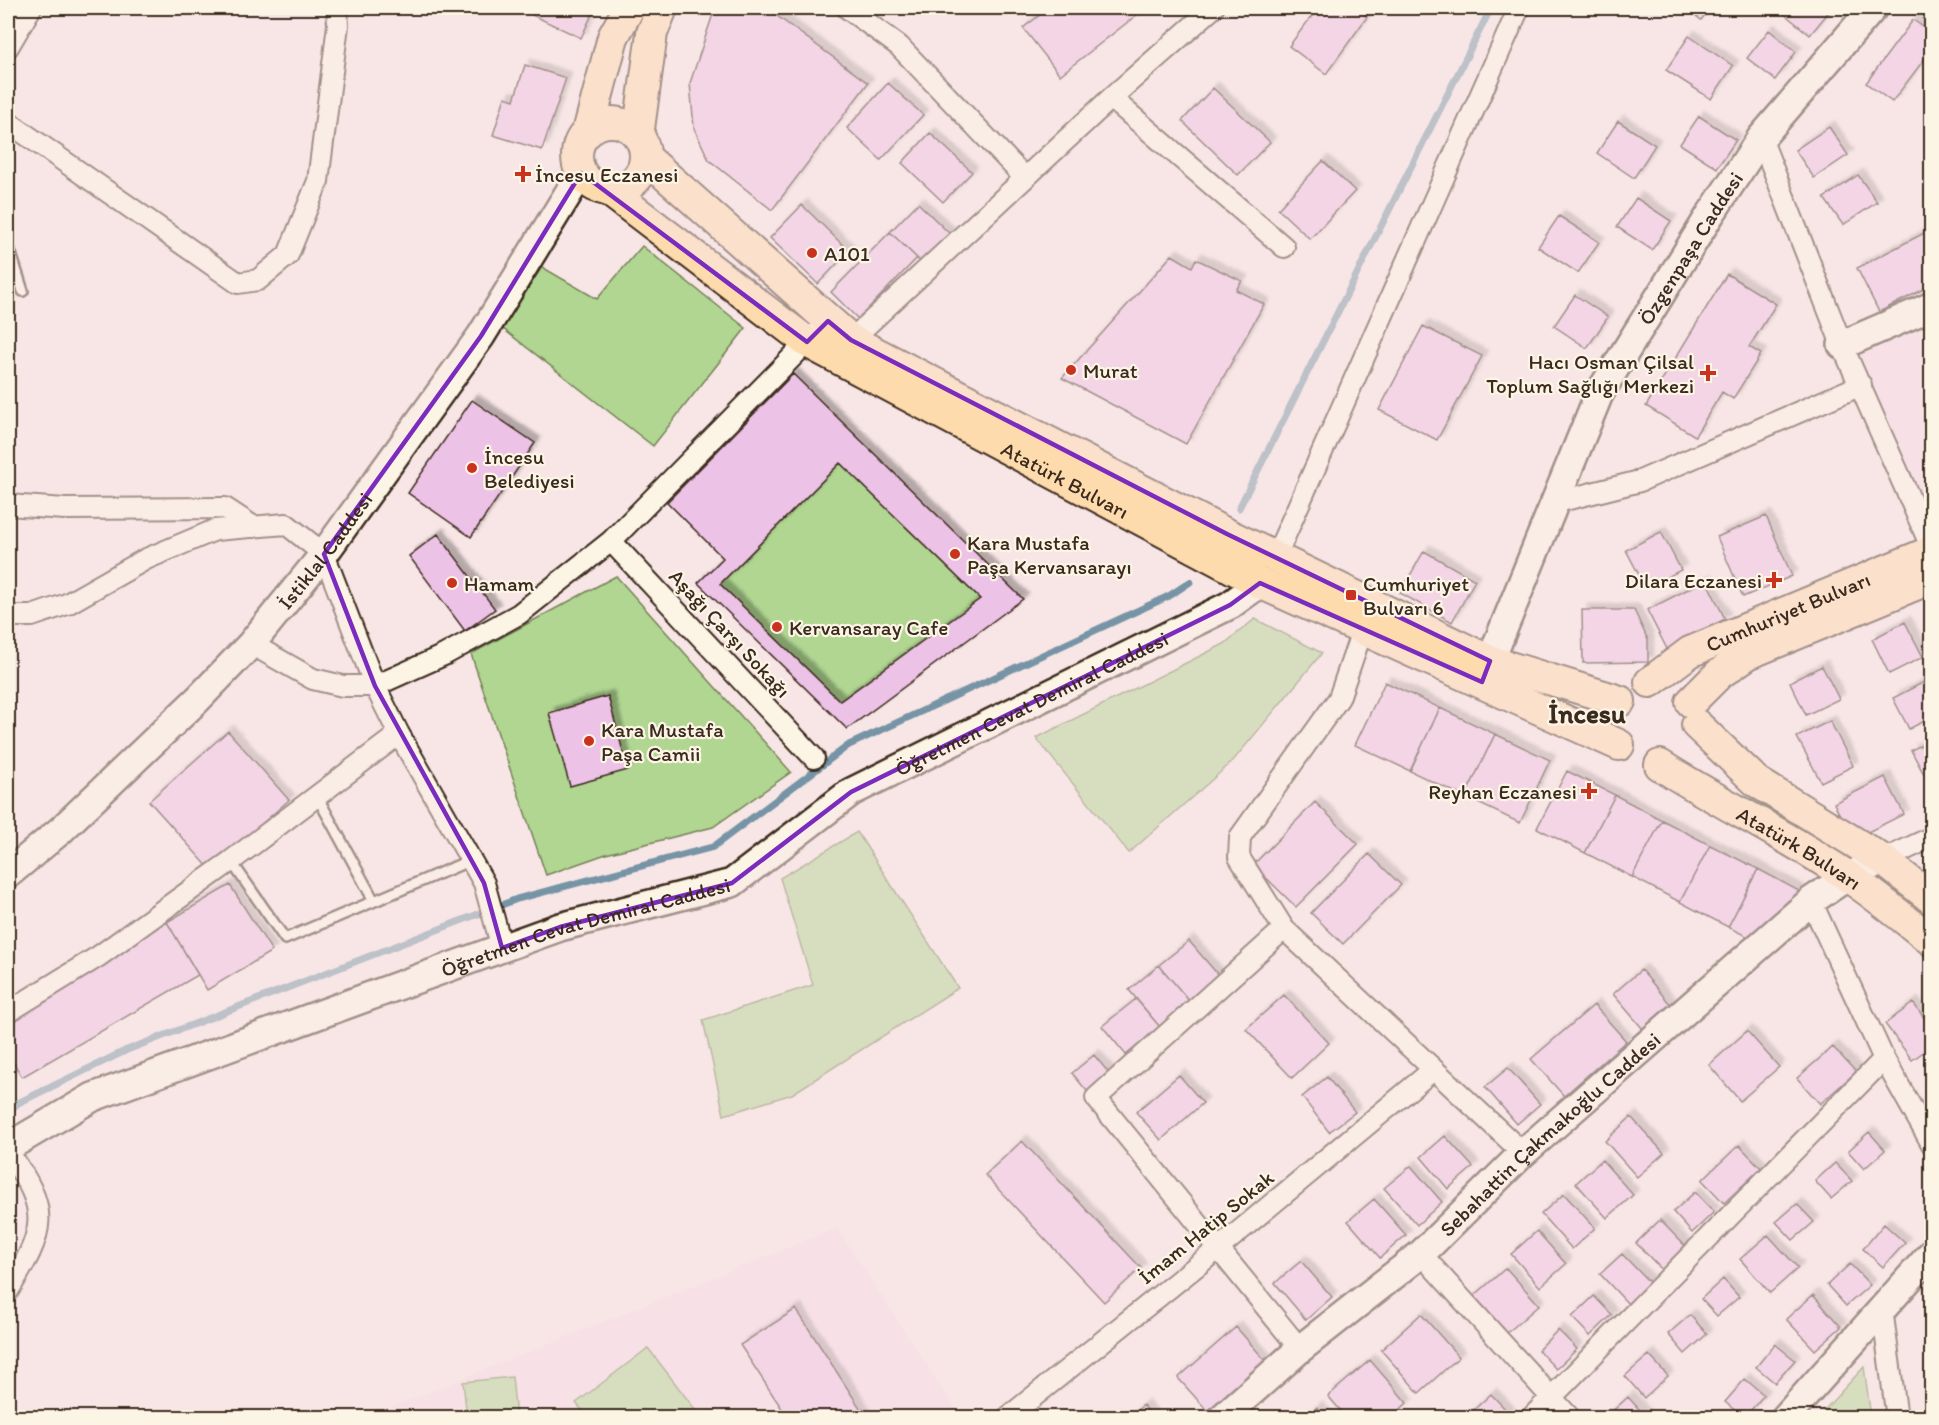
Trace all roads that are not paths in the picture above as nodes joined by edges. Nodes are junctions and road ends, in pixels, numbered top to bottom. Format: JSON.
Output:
{"nodes":[{"id":1,"x":31,"y":8,"type":"edge"},
{"id":2,"x":337,"y":8,"type":"edge"},
{"id":3,"x":629,"y":8,"type":"edge"},
{"id":4,"x":662,"y":8,"type":"edge"},
{"id":5,"x":847,"y":8,"type":"edge"},
{"id":6,"x":1213,"y":8,"type":"edge"},
{"id":7,"x":1519,"y":8,"type":"edge"},
{"id":8,"x":1872,"y":8,"type":"edge"},
{"id":9,"x":8,"y":47,"type":"edge"},
{"id":10,"x":1111,"y":98,"type":"junction"},
{"id":11,"x":8,"y":122,"type":"edge"},
{"id":12,"x":588,"y":132,"type":"junction"},
{"id":13,"x":1761,"y":138,"type":"junction"},
{"id":14,"x":642,"y":146,"type":"junction"},
{"id":15,"x":581,"y":173,"type":"junction"},
{"id":16,"x":1025,"y":178,"type":"junction"},
{"id":17,"x":608,"y":190,"type":"junction"},
{"id":18,"x":8,"y":243,"type":"edge"},
{"id":19,"x":1284,"y":247,"type":"dead end"},
{"id":20,"x":23,"y":291,"type":"dead end"},
{"id":21,"x":1932,"y":306,"type":"edge"},
{"id":22,"x":817,"y":332,"type":"junction"},
{"id":23,"x":851,"y":340,"type":"junction"},
{"id":24,"x":1842,"y":345,"type":"junction"},
{"id":25,"x":1861,"y":385,"type":"junction"},
{"id":26,"x":1553,"y":503,"type":"junction"},
{"id":27,"x":8,"y":505,"type":"edge"},
{"id":28,"x":254,"y":527,"type":"junction"},
{"id":29,"x":611,"y":541,"type":"junction"},
{"id":30,"x":1932,"y":550,"type":"edge"},
{"id":31,"x":324,"y":554,"type":"junction"},
{"id":32,"x":1276,"y":556,"type":"junction"},
{"id":33,"x":1932,"y":578,"type":"edge"},
{"id":34,"x":1260,"y":583,"type":"junction"},
{"id":35,"x":8,"y":616,"type":"edge"},
{"id":36,"x":1362,"y":631,"type":"junction"},
{"id":37,"x":251,"y":644,"type":"junction"},
{"id":38,"x":1486,"y":672,"type":"junction"},
{"id":39,"x":1650,"y":682,"type":"junction"},
{"id":40,"x":375,"y":686,"type":"junction"},
{"id":41,"x":1620,"y":700,"type":"junction"},
{"id":42,"x":1694,"y":714,"type":"junction"},
{"id":43,"x":399,"y":734,"type":"junction"},
{"id":44,"x":1619,"y":745,"type":"junction"},
{"id":45,"x":814,"y":758,"type":"dead end"},
{"id":46,"x":1660,"y":765,"type":"junction"},
{"id":47,"x":317,"y":796,"type":"junction"},
{"id":48,"x":1932,"y":837,"type":"edge"},
{"id":49,"x":471,"y":860,"type":"junction"},
{"id":50,"x":1883,"y":860,"type":"junction"},
{"id":51,"x":231,"y":861,"type":"junction"},
{"id":52,"x":8,"y":874,"type":"edge"},
{"id":53,"x":1848,"y":876,"type":"junction"},
{"id":54,"x":1932,"y":899,"type":"edge"},
{"id":55,"x":374,"y":901,"type":"junction"},
{"id":56,"x":1811,"y":901,"type":"junction"},
{"id":57,"x":1284,"y":929,"type":"junction"},
{"id":58,"x":499,"y":937,"type":"junction"},
{"id":59,"x":1932,"y":940,"type":"edge"},
{"id":60,"x":8,"y":1012,"type":"edge"},
{"id":61,"x":1884,"y":1059,"type":"junction"},
{"id":62,"x":1433,"y":1070,"type":"junction"},
{"id":63,"x":1932,"y":1144,"type":"edge"},
{"id":64,"x":8,"y":1147,"type":"edge"},
{"id":65,"x":8,"y":1152,"type":"edge"},
{"id":66,"x":1522,"y":1153,"type":"junction"},
{"id":67,"x":1219,"y":1248,"type":"junction"},
{"id":68,"x":1932,"y":1253,"type":"edge"},
{"id":69,"x":1421,"y":1254,"type":"junction"},
{"id":70,"x":8,"y":1291,"type":"edge"},
{"id":71,"x":1882,"y":1309,"type":"junction"},
{"id":72,"x":1300,"y":1349,"type":"junction"},
{"id":73,"x":1552,"y":1398,"type":"junction"},
{"id":74,"x":1013,"y":1416,"type":"edge"},
{"id":75,"x":1222,"y":1418,"type":"edge"},
{"id":76,"x":1530,"y":1418,"type":"edge"},
{"id":77,"x":1570,"y":1418,"type":"edge"},
{"id":78,"x":1785,"y":1418,"type":"edge"},
{"id":79,"x":1897,"y":1418,"type":"edge"}],
"edges":[{"from":1,"to":9,"type":"street"},
{"from":2,"to":11,"type":"street"},
{"from":3,"to":12,"type":"main road"},
{"from":4,"to":14,"type":"main road"},
{"from":5,"to":16,"type":"street"},
{"from":6,"to":10,"type":"street"},
{"from":7,"to":32,"type":"street"},
{"from":8,"to":13,"type":"main road","name":"Özgenpaşa Caddesi"},
{"from":10,"to":16,"type":"street"},
{"from":10,"to":19,"type":"street"},
{"from":12,"to":14,"type":"main road","name":"Atatürk Bulvarı"},
{"from":12,"to":15,"type":"main road"},
{"from":13,"to":24,"type":"street"},
{"from":13,"to":26,"type":"main road","name":"Özgenpaşa Caddesi"},
{"from":14,"to":17,"type":"main road"},
{"from":14,"to":22,"type":"main road","name":"Atatürk Bulvarı"},
{"from":15,"to":17,"type":"main road","name":"Atatürk Bulvarı"},
{"from":15,"to":31,"type":"main road","name":"İstiklal Caddesi"},
{"from":16,"to":23,"type":"street"},
{"from":17,"to":22,"type":"main road","name":"Atatürk Bulvarı"},
{"from":18,"to":20,"type":"lane"},
{"from":21,"to":24,"type":"main road"},
{"from":22,"to":23,"type":"main road","name":"Atatürk Bulvarı"},
{"from":22,"to":29,"type":"street"},
{"from":22,"to":34,"type":"main road","name":"Atatürk Bulvarı"},
{"from":23,"to":32,"type":"main road","name":"Atatürk Bulvarı"},
{"from":24,"to":25,"type":"street"},
{"from":25,"to":26,"type":"street"},
{"from":25,"to":30,"type":"street"},
{"from":26,"to":38,"type":"main road","name":"Özgenpaşa Caddesi"},
{"from":27,"to":28,"type":"street"},
{"from":28,"to":31,"type":"street"},
{"from":28,"to":35,"type":"street"},
{"from":29,"to":40,"type":"street"},
{"from":29,"to":45,"type":"street","name":"Aşağı Çarşı Sokağı"},
{"from":30,"to":39,"type":"main road","name":"Cumhuriyet Bulvarı"},
{"from":31,"to":37,"type":"main road","name":"İstiklal Caddesi"},
{"from":31,"to":40,"type":"street"},
{"from":32,"to":38,"type":"main road","name":"Atatürk Bulvarı"},
{"from":33,"to":42,"type":"main road","name":"Cumhuriyet Bulvarı"},
{"from":34,"to":36,"type":"main road","name":"Atatürk Bulvarı"},
{"from":34,"to":58,"type":"main road","name":"Öğretmen Cevat Demiral Caddesi"},
{"from":36,"to":38,"type":"main road","name":"Atatürk Bulvarı"},
{"from":36,"to":57,"type":"street"},
{"from":37,"to":40,"type":"street"},
{"from":37,"to":52,"type":"main road","name":"İstiklal Caddesi"},
{"from":38,"to":41,"type":"main road","name":"Atatürk Bulvarı"},
{"from":38,"to":44,"type":"main road","name":"Atatürk Bulvarı"},
{"from":39,"to":41,"type":"main road"},
{"from":39,"to":42,"type":"main road"},
{"from":40,"to":43,"type":"street"},
{"from":41,"to":44,"type":"main road"},
{"from":42,"to":46,"type":"main road"},
{"from":42,"to":50,"type":"main road","name":"Atatürk Bulvarı"},
{"from":43,"to":47,"type":"street"},
{"from":43,"to":49,"type":"street"},
{"from":44,"to":46,"type":"main road"},
{"from":46,"to":53,"type":"main road","name":"Atatürk Bulvarı"},
{"from":47,"to":51,"type":"street"},
{"from":47,"to":55,"type":"lane"},
{"from":48,"to":50,"type":"street"},
{"from":49,"to":55,"type":"lane"},
{"from":49,"to":58,"type":"street"},
{"from":50,"to":53,"type":"main road","name":"Sebahattin Çakmakoğlu Caddesi"},
{"from":50,"to":54,"type":"main road","name":"Atatürk Bulvarı"},
{"from":51,"to":55,"type":"lane"},
{"from":51,"to":60,"type":"street"},
{"from":53,"to":56,"type":"main road","name":"Sebahattin Çakmakoğlu Caddesi"},
{"from":53,"to":59,"type":"main road","name":"Atatürk Bulvarı"},
{"from":56,"to":61,"type":"street"},
{"from":56,"to":66,"type":"main road","name":"Sebahattin Çakmakoğlu Caddesi"},
{"from":57,"to":62,"type":"street"},
{"from":57,"to":67,"type":"street"},
{"from":58,"to":64,"type":"main road","name":"Öğretmen Cevat Demiral Caddesi"},
{"from":61,"to":63,"type":"street"},
{"from":61,"to":73,"type":"street"},
{"from":62,"to":66,"type":"street"},
{"from":62,"to":67,"type":"street","name":"İmam Hatip Sokak"},
{"from":65,"to":70,"type":"street"},
{"from":66,"to":69,"type":"main road","name":"Sebahattin Çakmakoğlu Caddesi"},
{"from":67,"to":72,"type":"street"},
{"from":67,"to":74,"type":"street","name":"İmam Hatip Sokak"},
{"from":68,"to":71,"type":"main road"},
{"from":69,"to":72,"type":"main road","name":"Sebahattin Çakmakoğlu Caddesi"},
{"from":69,"to":73,"type":"street"},
{"from":71,"to":78,"type":"main road"},
{"from":71,"to":79,"type":"street"},
{"from":72,"to":75,"type":"main road","name":"Sebahattin Çakmakoğlu Caddesi"},
{"from":73,"to":76,"type":"street"},
{"from":73,"to":77,"type":"street"}]}
